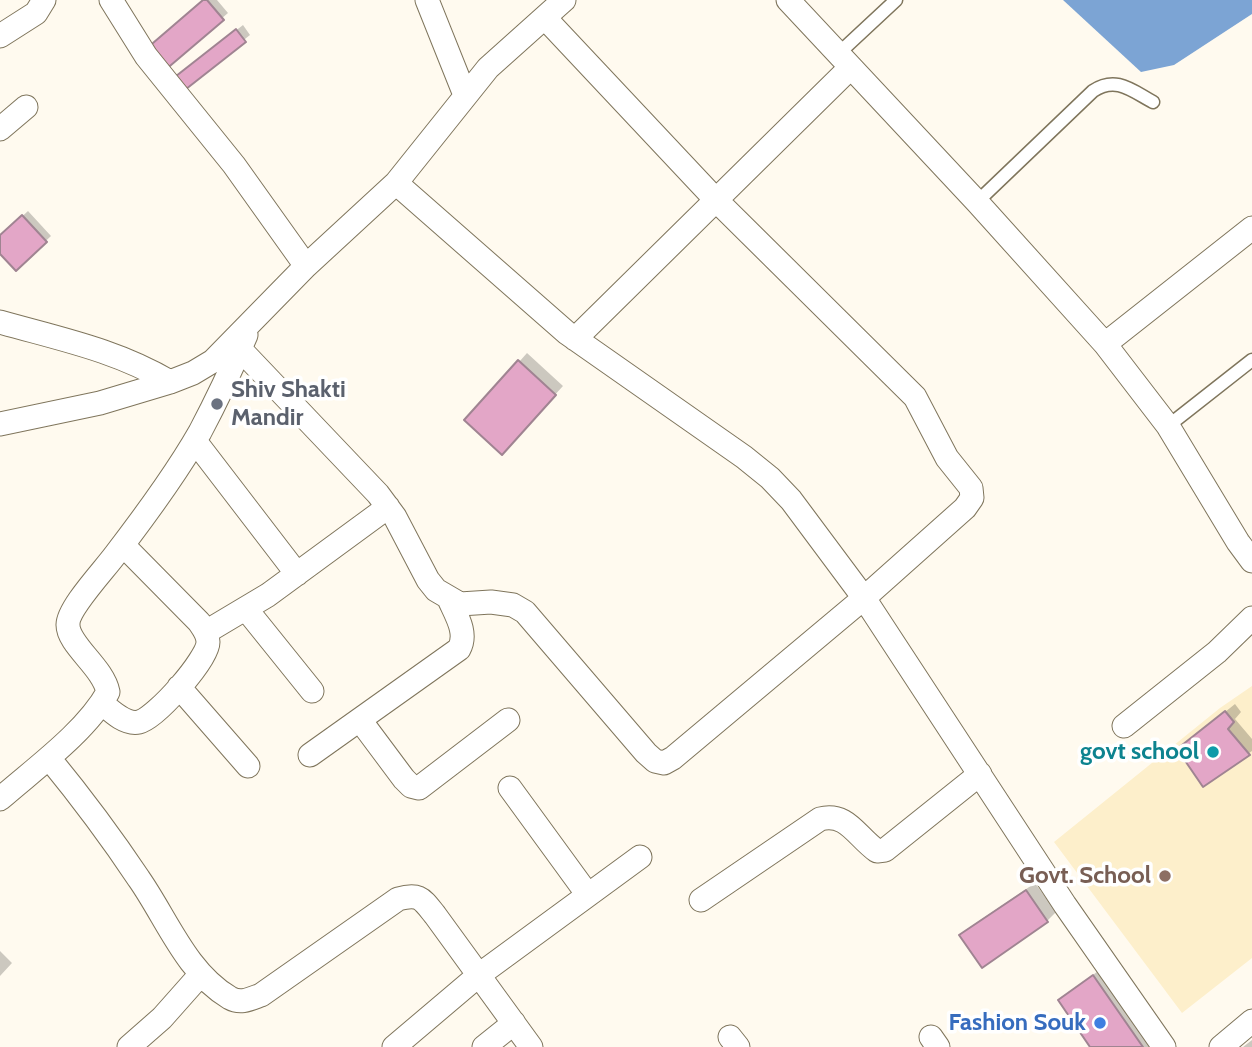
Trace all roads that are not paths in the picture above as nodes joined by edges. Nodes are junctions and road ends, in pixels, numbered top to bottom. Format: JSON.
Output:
{"nodes":[{"id":1,"x":44,"y":0,"type":"edge"},
{"id":2,"x":111,"y":0,"type":"edge"},
{"id":3,"x":427,"y":0,"type":"edge"},
{"id":4,"x":564,"y":0,"type":"edge"},
{"id":5,"x":788,"y":0,"type":"edge"},
{"id":6,"x":896,"y":0,"type":"edge"},
{"id":7,"x":545,"y":18,"type":"junction"},
{"id":8,"x":0,"y":36,"type":"edge"},
{"id":9,"x":844,"y":61,"type":"junction"},
{"id":10,"x":465,"y":95,"type":"junction"},
{"id":11,"x":1153,"y":102,"type":"dead end"},
{"id":12,"x":26,"y":107,"type":"dead end"},
{"id":13,"x":0,"y":128,"type":"edge"},
{"id":14,"x":396,"y":183,"type":"junction"},
{"id":15,"x":716,"y":200,"type":"junction"},
{"id":16,"x":977,"y":202,"type":"junction"},
{"id":17,"x":1252,"y":228,"type":"edge"},
{"id":18,"x":306,"y":266,"type":"junction"},
{"id":19,"x":0,"y":322,"type":"edge"},
{"id":20,"x":252,"y":323,"type":"junction"},
{"id":21,"x":575,"y":339,"type":"junction"},
{"id":22,"x":1105,"y":344,"type":"junction"},
{"id":23,"x":240,"y":349,"type":"junction"},
{"id":24,"x":1252,"y":360,"type":"edge"},
{"id":25,"x":170,"y":382,"type":"junction"},
{"id":26,"x":0,"y":424,"type":"edge"},
{"id":27,"x":1168,"y":426,"type":"junction"},
{"id":28,"x":195,"y":441,"type":"junction"},
{"id":29,"x":388,"y":507,"type":"junction"},
{"id":30,"x":123,"y":545,"type":"junction"},
{"id":31,"x":1252,"y":561,"type":"edge"},
{"id":32,"x":297,"y":574,"type":"junction"},
{"id":33,"x":864,"y":598,"type":"junction"},
{"id":34,"x":449,"y":599,"type":"junction"},
{"id":35,"x":246,"y":610,"type":"junction"},
{"id":36,"x":1252,"y":618,"type":"edge"},
{"id":37,"x":206,"y":632,"type":"junction"},
{"id":38,"x":179,"y":687,"type":"junction"},
{"id":39,"x":312,"y":691,"type":"dead end"},
{"id":40,"x":102,"y":703,"type":"junction"},
{"id":41,"x":360,"y":720,"type":"junction"},
{"id":42,"x":508,"y":720,"type":"dead end"},
{"id":43,"x":1124,"y":726,"type":"dead end"},
{"id":44,"x":310,"y":755,"type":"dead end"},
{"id":45,"x":49,"y":758,"type":"junction"},
{"id":46,"x":248,"y":766,"type":"dead end"},
{"id":47,"x":980,"y":774,"type":"junction"},
{"id":48,"x":510,"y":788,"type":"dead end"},
{"id":49,"x":0,"y":800,"type":"edge"},
{"id":50,"x":640,"y":857,"type":"dead end"},
{"id":51,"x":588,"y":895,"type":"junction"},
{"id":52,"x":701,"y":900,"type":"dead end"},
{"id":53,"x":201,"y":974,"type":"junction"},
{"id":54,"x":479,"y":975,"type":"junction"},
{"id":55,"x":1252,"y":1021,"type":"edge"},
{"id":56,"x":514,"y":1023,"type":"junction"},
{"id":57,"x":129,"y":1047,"type":"edge"},
{"id":58,"x":394,"y":1047,"type":"edge"},
{"id":59,"x":484,"y":1047,"type":"edge"},
{"id":60,"x":531,"y":1047,"type":"edge"},
{"id":61,"x":1164,"y":1047,"type":"edge"},
{"id":62,"x":1221,"y":1047,"type":"edge"}],
"edges":[{"from":1,"to":8,"type":"street"},
{"from":2,"to":18,"type":"street"},
{"from":3,"to":10,"type":"street"},
{"from":4,"to":7,"type":"street"},
{"from":5,"to":9,"type":"street"},
{"from":6,"to":9,"type":"lane"},
{"from":7,"to":10,"type":"street"},
{"from":7,"to":15,"type":"street"},
{"from":9,"to":15,"type":"street"},
{"from":9,"to":16,"type":"street"},
{"from":10,"to":14,"type":"street"},
{"from":11,"to":16,"type":"lane"},
{"from":12,"to":13,"type":"street"},
{"from":14,"to":18,"type":"street"},
{"from":14,"to":21,"type":"street"},
{"from":15,"to":21,"type":"street"},
{"from":15,"to":33,"type":"street"},
{"from":16,"to":22,"type":"street"},
{"from":17,"to":22,"type":"street"},
{"from":18,"to":20,"type":"street"},
{"from":19,"to":25,"type":"street"},
{"from":20,"to":23,"type":"street"},
{"from":20,"to":25,"type":"street"},
{"from":21,"to":33,"type":"street"},
{"from":22,"to":27,"type":"street"},
{"from":23,"to":28,"type":"street"},
{"from":23,"to":29,"type":"street"},
{"from":24,"to":27,"type":"lane"},
{"from":25,"to":26,"type":"street"},
{"from":27,"to":31,"type":"street"},
{"from":28,"to":30,"type":"street"},
{"from":28,"to":32,"type":"street"},
{"from":29,"to":32,"type":"street"},
{"from":29,"to":34,"type":"street"},
{"from":30,"to":37,"type":"street"},
{"from":30,"to":40,"type":"street"},
{"from":32,"to":35,"type":"street"},
{"from":33,"to":34,"type":"street"},
{"from":33,"to":47,"type":"street"},
{"from":34,"to":41,"type":"street"},
{"from":35,"to":37,"type":"street"},
{"from":35,"to":39,"type":"street"},
{"from":36,"to":43,"type":"street"},
{"from":37,"to":38,"type":"street"},
{"from":38,"to":40,"type":"street"},
{"from":38,"to":46,"type":"street"},
{"from":40,"to":45,"type":"street"},
{"from":41,"to":42,"type":"street"},
{"from":41,"to":44,"type":"street"},
{"from":45,"to":49,"type":"street"},
{"from":45,"to":53,"type":"street"},
{"from":47,"to":52,"type":"street"},
{"from":47,"to":61,"type":"street"},
{"from":48,"to":51,"type":"street"},
{"from":50,"to":51,"type":"street"},
{"from":51,"to":54,"type":"street"},
{"from":53,"to":54,"type":"street"},
{"from":53,"to":57,"type":"street"},
{"from":54,"to":56,"type":"street"},
{"from":54,"to":58,"type":"street"},
{"from":55,"to":62,"type":"street"},
{"from":56,"to":59,"type":"street"},
{"from":56,"to":60,"type":"street"}]}
